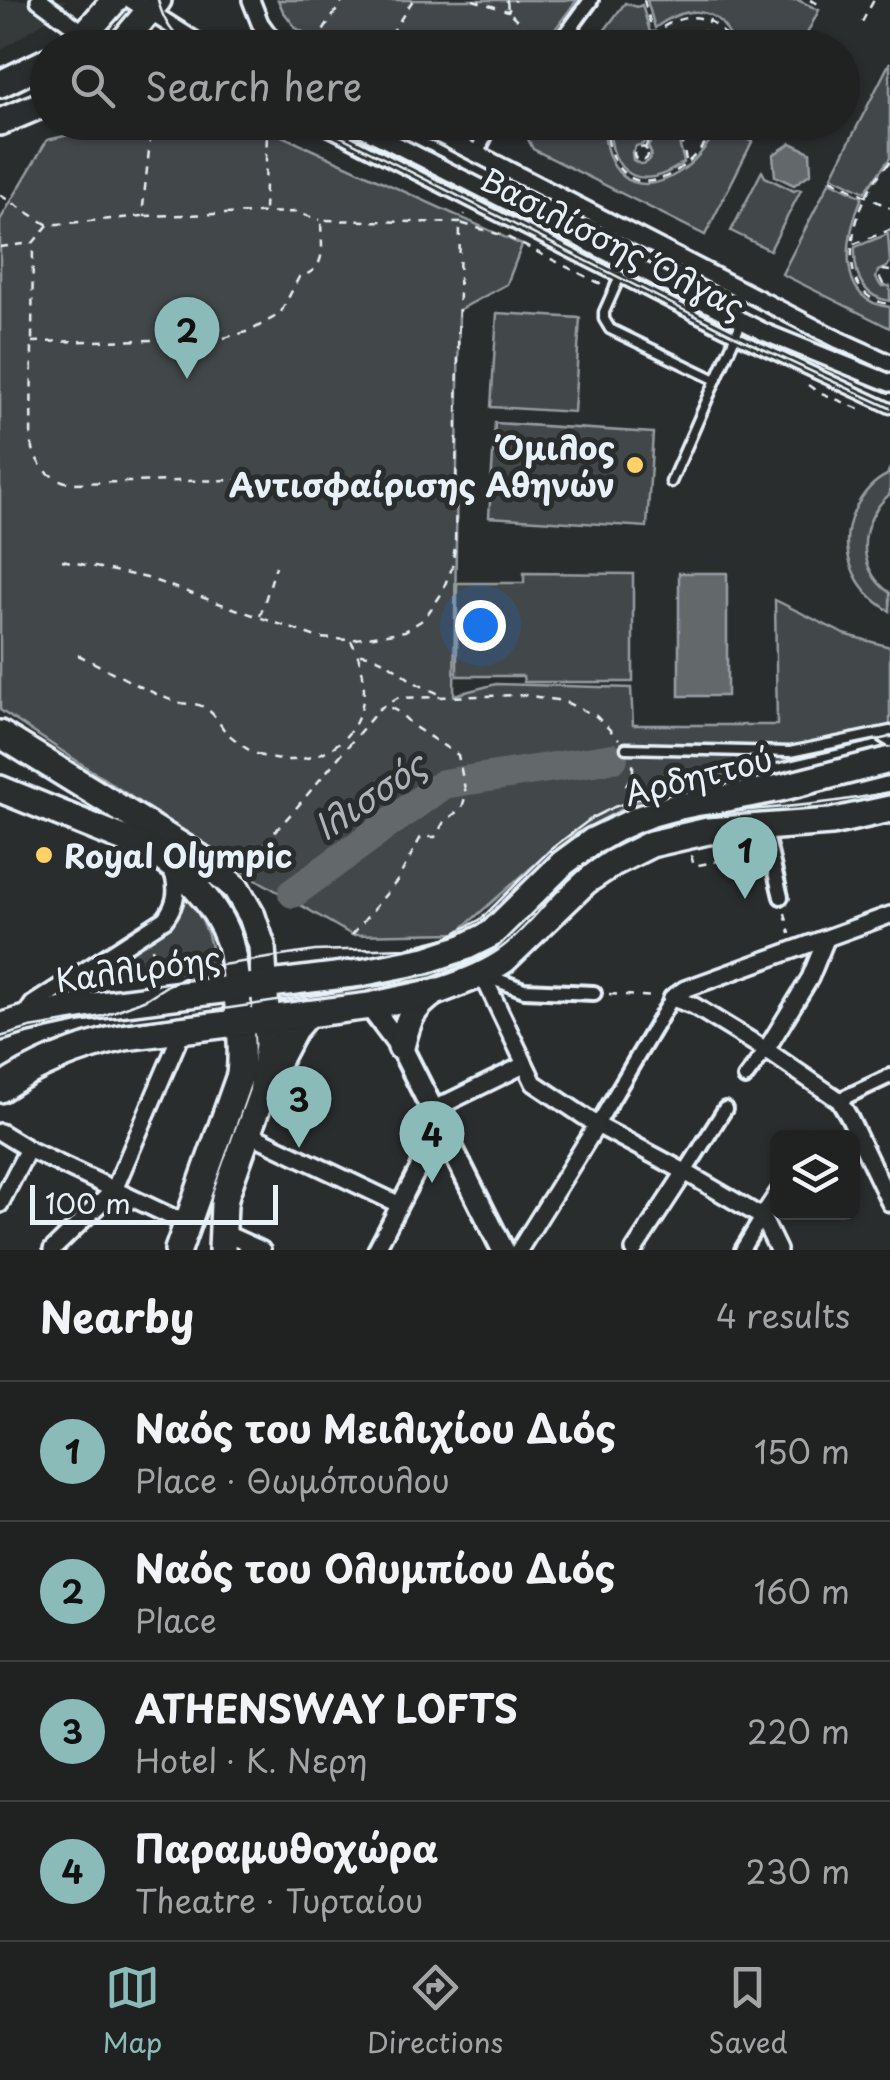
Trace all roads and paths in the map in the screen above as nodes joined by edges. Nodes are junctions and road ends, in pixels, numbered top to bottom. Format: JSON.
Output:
{"nodes":[{"id":1,"x":39,"y":0,"type":"edge"},
{"id":2,"x":115,"y":0,"type":"edge"},
{"id":3,"x":251,"y":0,"type":"edge"},
{"id":4,"x":343,"y":0,"type":"edge"},
{"id":5,"x":413,"y":0,"type":"edge"},
{"id":6,"x":473,"y":0,"type":"edge"},
{"id":7,"x":507,"y":0,"type":"edge"},
{"id":8,"x":515,"y":0,"type":"edge"},
{"id":9,"x":591,"y":0,"type":"edge"},
{"id":10,"x":644,"y":0,"type":"edge"},
{"id":11,"x":810,"y":0,"type":"edge"},
{"id":12,"x":874,"y":0,"type":"edge"},
{"id":13,"x":147,"y":4,"type":"edge"},
{"id":14,"x":823,"y":6,"type":"dead end"},
{"id":15,"x":508,"y":12,"type":"junction"},
{"id":16,"x":710,"y":18,"type":"junction"},
{"id":17,"x":862,"y":22,"type":"dead end"},
{"id":18,"x":66,"y":30,"type":"edge"},
{"id":19,"x":85,"y":30,"type":"edge"},
{"id":20,"x":130,"y":30,"type":"edge"},
{"id":21,"x":182,"y":30,"type":"edge"},
{"id":22,"x":265,"y":30,"type":"edge"},
{"id":23,"x":325,"y":30,"type":"edge"},
{"id":24,"x":394,"y":30,"type":"edge"},
{"id":25,"x":529,"y":30,"type":"edge"},
{"id":26,"x":564,"y":30,"type":"edge"},
{"id":27,"x":652,"y":30,"type":"edge"},
{"id":28,"x":657,"y":30,"type":"edge"},
{"id":29,"x":704,"y":30,"type":"edge"},
{"id":30,"x":724,"y":30,"type":"edge"},
{"id":31,"x":30,"y":70,"type":"edge"},
{"id":32,"x":0,"y":84,"type":"edge"},
{"id":33,"x":30,"y":109,"type":"edge"},
{"id":34,"x":0,"y":122,"type":"edge"},
{"id":35,"x":150,"y":140,"type":"edge"},
{"id":36,"x":268,"y":140,"type":"edge"},
{"id":37,"x":348,"y":140,"type":"edge"},
{"id":38,"x":383,"y":140,"type":"edge"},
{"id":39,"x":449,"y":140,"type":"edge"},
{"id":40,"x":483,"y":140,"type":"edge"},
{"id":41,"x":608,"y":140,"type":"edge"},
{"id":42,"x":648,"y":140,"type":"edge"},
{"id":43,"x":681,"y":140,"type":"edge"},
{"id":44,"x":707,"y":140,"type":"edge"},
{"id":45,"x":644,"y":148,"type":"dead end"},
{"id":46,"x":476,"y":154,"type":"junction"},
{"id":47,"x":890,"y":162,"type":"edge"},
{"id":48,"x":687,"y":163,"type":"junction"},
{"id":49,"x":831,"y":178,"type":"dead end"},
{"id":50,"x":0,"y":194,"type":"edge"},
{"id":51,"x":866,"y":196,"type":"junction"},
{"id":52,"x":472,"y":202,"type":"junction"},
{"id":53,"x":890,"y":208,"type":"edge"},
{"id":54,"x":264,"y":213,"type":"junction"},
{"id":55,"x":142,"y":216,"type":"junction"},
{"id":56,"x":321,"y":220,"type":"junction"},
{"id":57,"x":460,"y":223,"type":"junction"},
{"id":58,"x":48,"y":225,"type":"junction"},
{"id":59,"x":890,"y":230,"type":"edge"},
{"id":60,"x":33,"y":243,"type":"junction"},
{"id":61,"x":852,"y":245,"type":"junction"},
{"id":62,"x":0,"y":247,"type":"edge"},
{"id":63,"x":624,"y":270,"type":"junction"},
{"id":64,"x":890,"y":270,"type":"edge"},
{"id":65,"x":890,"y":283,"type":"edge"},
{"id":66,"x":890,"y":304,"type":"edge"},
{"id":67,"x":739,"y":328,"type":"junction"},
{"id":68,"x":32,"y":342,"type":"junction"},
{"id":69,"x":890,"y":363,"type":"edge"},
{"id":70,"x":716,"y":380,"type":"junction"},
{"id":71,"x":890,"y":383,"type":"edge"},
{"id":72,"x":890,"y":408,"type":"edge"},
{"id":73,"x":293,"y":479,"type":"dead end"},
{"id":74,"x":672,"y":482,"type":"dead end"},
{"id":75,"x":62,"y":560,"type":"dead end"},
{"id":76,"x":276,"y":566,"type":"dead end"},
{"id":77,"x":259,"y":617,"type":"junction"},
{"id":78,"x":350,"y":640,"type":"junction"},
{"id":79,"x":359,"y":654,"type":"junction"},
{"id":80,"x":78,"y":655,"type":"dead end"},
{"id":81,"x":444,"y":696,"type":"junction"},
{"id":82,"x":384,"y":704,"type":"junction"},
{"id":83,"x":890,"y":731,"type":"edge"},
{"id":84,"x":0,"y":734,"type":"edge"},
{"id":85,"x":877,"y":734,"type":"junction"},
{"id":86,"x":890,"y":742,"type":"edge"},
{"id":87,"x":626,"y":748,"type":"junction"},
{"id":88,"x":890,"y":760,"type":"edge"},
{"id":89,"x":0,"y":789,"type":"edge"},
{"id":90,"x":890,"y":808,"type":"edge"},
{"id":91,"x":639,"y":819,"type":"junction"},
{"id":92,"x":764,"y":827,"type":"junction"},
{"id":93,"x":690,"y":850,"type":"dead end"},
{"id":94,"x":757,"y":853,"type":"dead end"},
{"id":95,"x":170,"y":865,"type":"junction"},
{"id":96,"x":238,"y":866,"type":"dead end"},
{"id":97,"x":781,"y":897,"type":"joint"},
{"id":98,"x":890,"y":915,"type":"edge"},
{"id":99,"x":352,"y":935,"type":"dead end"},
{"id":100,"x":826,"y":939,"type":"junction"},
{"id":101,"x":152,"y":943,"type":"dead end"},
{"id":102,"x":794,"y":949,"type":"junction"},
{"id":103,"x":206,"y":954,"type":"dead end"},
{"id":104,"x":482,"y":974,"type":"junction"},
{"id":105,"x":264,"y":983,"type":"junction"},
{"id":106,"x":236,"y":987,"type":"junction"},
{"id":107,"x":435,"y":992,"type":"junction"},
{"id":108,"x":594,"y":993,"type":"joint"},
{"id":109,"x":672,"y":998,"type":"junction"},
{"id":110,"x":370,"y":1006,"type":"junction"},
{"id":111,"x":307,"y":1014,"type":"junction"},
{"id":112,"x":254,"y":1020,"type":"junction"},
{"id":113,"x":11,"y":1023,"type":"edge"},
{"id":114,"x":183,"y":1029,"type":"junction"},
{"id":115,"x":402,"y":1047,"type":"junction"},
{"id":116,"x":766,"y":1050,"type":"junction"},
{"id":117,"x":524,"y":1065,"type":"junction"},
{"id":118,"x":890,"y":1076,"type":"edge"},
{"id":119,"x":746,"y":1078,"type":"dead end"},
{"id":120,"x":0,"y":1089,"type":"edge"},
{"id":121,"x":262,"y":1094,"type":"junction"},
{"id":122,"x":838,"y":1100,"type":"junction"},
{"id":123,"x":725,"y":1109,"type":"dead end"},
{"id":124,"x":432,"y":1110,"type":"junction"},
{"id":125,"x":597,"y":1125,"type":"junction"},
{"id":126,"x":0,"y":1132,"type":"edge"},
{"id":127,"x":248,"y":1133,"type":"junction"},
{"id":128,"x":448,"y":1140,"type":"junction"},
{"id":129,"x":28,"y":1149,"type":"junction"},
{"id":130,"x":685,"y":1172,"type":"junction"},
{"id":131,"x":886,"y":1183,"type":"edge"},
{"id":132,"x":114,"y":1190,"type":"junction"},
{"id":133,"x":890,"y":1203,"type":"edge"},
{"id":134,"x":0,"y":1204,"type":"edge"},
{"id":135,"x":398,"y":1204,"type":"junction"},
{"id":136,"x":770,"y":1204,"type":"edge"},
{"id":137,"x":762,"y":1217,"type":"junction"},
{"id":138,"x":187,"y":1224,"type":"junction"},
{"id":139,"x":222,"y":1241,"type":"edge"},
{"id":140,"x":52,"y":1250,"type":"edge"},
{"id":141,"x":178,"y":1250,"type":"edge"},
{"id":142,"x":262,"y":1250,"type":"edge"},
{"id":143,"x":376,"y":1250,"type":"edge"},
{"id":144,"x":502,"y":1250,"type":"edge"},
{"id":145,"x":519,"y":1250,"type":"edge"},
{"id":146,"x":634,"y":1250,"type":"edge"},
{"id":147,"x":742,"y":1250,"type":"edge"},
{"id":148,"x":778,"y":1250,"type":"edge"}],
"edges":[{"from":1,"to":18,"type":"street"},
{"from":2,"to":19,"type":"main road"},
{"from":3,"to":22,"type":"street"},
{"from":4,"to":23,"type":"path"},
{"from":5,"to":24,"type":"path"},
{"from":6,"to":15,"type":"path"},
{"from":7,"to":15,"type":"path"},
{"from":8,"to":15,"type":"path"},
{"from":9,"to":26,"type":"street"},
{"from":10,"to":27,"type":"path"},
{"from":11,"to":14,"type":"path"},
{"from":12,"to":17,"type":"path"},
{"from":13,"to":20,"type":"main road"},
{"from":13,"to":21,"type":"street"},
{"from":15,"to":25,"type":"path"},
{"from":16,"to":28,"type":"path"},
{"from":16,"to":29,"type":"path"},
{"from":16,"to":30,"type":"path"},
{"from":31,"to":32,"type":"main road"},
{"from":33,"to":34,"type":"main road"},
{"from":35,"to":55,"type":"path"},
{"from":36,"to":54,"type":"path"},
{"from":37,"to":52,"type":"lane","name":"Βασιλίσσης Όλγας"},
{"from":38,"to":63,"type":"street","name":"Βασιλίσσης Όλγας"},
{"from":39,"to":46,"type":"street","name":"Βασιλίσσης Όλγας"},
{"from":40,"to":46,"type":"street"},
{"from":41,"to":48,"type":"path"},
{"from":42,"to":45,"type":"path"},
{"from":43,"to":48,"type":"path"},
{"from":44,"to":48,"type":"path"},
{"from":46,"to":69,"type":"street","name":"Βασιλίσσης Όλγας"},
{"from":47,"to":51,"type":"path"},
{"from":49,"to":51,"type":"path"},
{"from":50,"to":58,"type":"path"},
{"from":51,"to":53,"type":"path"},
{"from":51,"to":61,"type":"path"},
{"from":52,"to":57,"type":"path"},
{"from":52,"to":63,"type":"lane","name":"Βασιλίσσης Όλγας"},
{"from":54,"to":55,"type":"path"},
{"from":54,"to":56,"type":"path"},
{"from":55,"to":58,"type":"path"},
{"from":56,"to":57,"type":"path"},
{"from":56,"to":68,"type":"path"},
{"from":57,"to":78,"type":"path"},
{"from":58,"to":60,"type":"path"},
{"from":59,"to":61,"type":"path"},
{"from":60,"to":62,"type":"path"},
{"from":60,"to":68,"type":"path"},
{"from":61,"to":66,"type":"path"},
{"from":63,"to":67,"type":"street","name":"Βασιλίσσης Όλγας"},
{"from":63,"to":70,"type":"lane"},
{"from":64,"to":65,"type":"path"},
{"from":67,"to":70,"type":"lane"},
{"from":67,"to":71,"type":"street","name":"Βασιλίσσης Όλγας"},
{"from":67,"to":72,"type":"lane","name":"Βασιλίσσης Όλγας"},
{"from":68,"to":73,"type":"path"},
{"from":70,"to":74,"type":"lane"},
{"from":75,"to":77,"type":"path"},
{"from":76,"to":77,"type":"path"},
{"from":77,"to":78,"type":"path"},
{"from":78,"to":79,"type":"path"},
{"from":79,"to":80,"type":"path"},
{"from":79,"to":81,"type":"path"},
{"from":81,"to":82,"type":"path"},
{"from":81,"to":87,"type":"path"},
{"from":82,"to":96,"type":"path"},
{"from":82,"to":99,"type":"path"},
{"from":83,"to":85,"type":"lane"},
{"from":84,"to":105,"type":"main road"},
{"from":85,"to":86,"type":"lane"},
{"from":85,"to":87,"type":"lane"},
{"from":87,"to":91,"type":"path"},
{"from":88,"to":91,"type":"main road","name":"Αρδηττού"},
{"from":89,"to":95,"type":"main road"},
{"from":90,"to":92,"type":"main road","name":"Αρδηττού"},
{"from":91,"to":105,"type":"main road","name":"Αρδηττού"},
{"from":92,"to":97,"type":"street"},
{"from":92,"to":104,"type":"main road","name":"Αρδηττού"},
{"from":93,"to":94,"type":"path"},
{"from":95,"to":106,"type":"main road"},
{"from":95,"to":113,"type":"street","name":"Καλλιρόης"},
{"from":97,"to":102,"type":"path"},
{"from":98,"to":100,"type":"street"},
{"from":100,"to":102,"type":"street"},
{"from":100,"to":116,"type":"street"},
{"from":101,"to":103,"type":"path"},
{"from":102,"to":109,"type":"street"},
{"from":104,"to":107,"type":"main road","name":"Αρδηττού"},
{"from":104,"to":108,"type":"street"},
{"from":104,"to":117,"type":"street"},
{"from":105,"to":106,"type":"main road","name":"Καλλιρόης"},
{"from":105,"to":112,"type":"main road"},
{"from":106,"to":112,"type":"main road"},
{"from":106,"to":113,"type":"main road","name":"Καλλιρόης"},
{"from":107,"to":110,"type":"main road","name":"Αρδηττού"},
{"from":107,"to":115,"type":"main road"},
{"from":108,"to":109,"type":"path"},
{"from":109,"to":116,"type":"street"},
{"from":109,"to":125,"type":"street"},
{"from":110,"to":111,"type":"main road","name":"Αρδηττού"},
{"from":110,"to":115,"type":"street"},
{"from":111,"to":112,"type":"main road","name":"Αρδηττού"},
{"from":111,"to":121,"type":"main road"},
{"from":112,"to":114,"type":"main road","name":"Καλλιρόης"},
{"from":112,"to":121,"type":"main road"},
{"from":112,"to":138,"type":"main road"},
{"from":114,"to":120,"type":"main road","name":"Καλλιρόης"},
{"from":114,"to":132,"type":"street"},
{"from":115,"to":124,"type":"street"},
{"from":116,"to":119,"type":"street"},
{"from":116,"to":122,"type":"street"},
{"from":117,"to":124,"type":"street"},
{"from":117,"to":125,"type":"street"},
{"from":118,"to":122,"type":"street"},
{"from":121,"to":127,"type":"main road"},
{"from":122,"to":131,"type":"street"},
{"from":123,"to":130,"type":"street"},
{"from":124,"to":128,"type":"street"},
{"from":125,"to":130,"type":"street"},
{"from":125,"to":145,"type":"street"},
{"from":126,"to":129,"type":"street"},
{"from":127,"to":135,"type":"street"},
{"from":127,"to":139,"type":"main road"},
{"from":128,"to":135,"type":"street"},
{"from":128,"to":144,"type":"street"},
{"from":129,"to":132,"type":"street"},
{"from":129,"to":134,"type":"street"},
{"from":130,"to":137,"type":"street"},
{"from":130,"to":146,"type":"street"},
{"from":131,"to":133,"type":"street"},
{"from":132,"to":138,"type":"street"},
{"from":132,"to":140,"type":"street"},
{"from":135,"to":143,"type":"street"},
{"from":136,"to":137,"type":"street"},
{"from":137,"to":147,"type":"street"},
{"from":137,"to":148,"type":"street"},
{"from":138,"to":141,"type":"main road"},
{"from":139,"to":142,"type":"street"}]}
